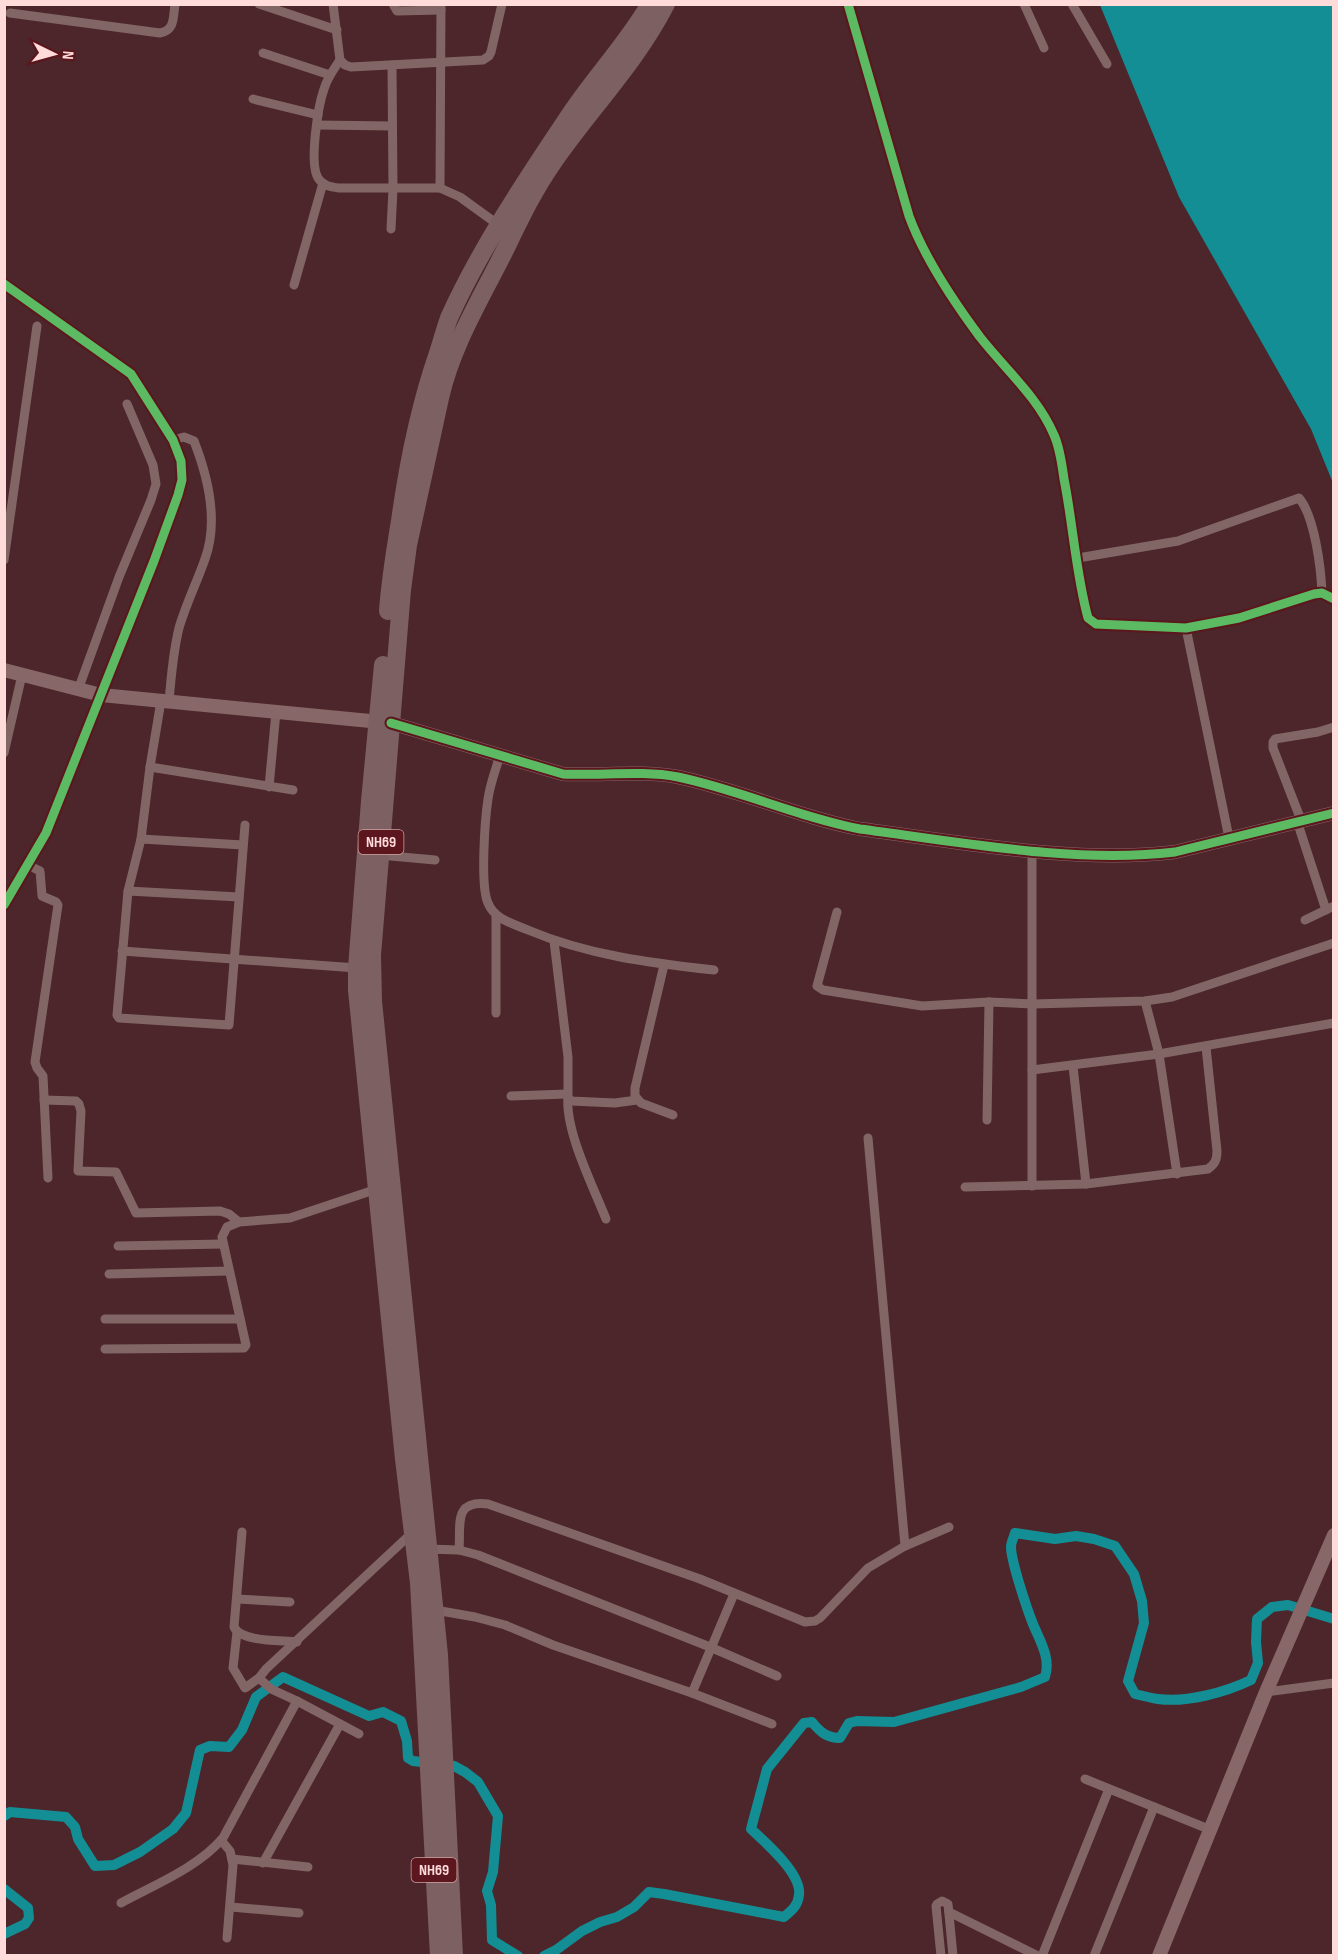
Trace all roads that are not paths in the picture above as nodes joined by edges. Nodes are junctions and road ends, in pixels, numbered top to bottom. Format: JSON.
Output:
{"nodes":[{"id":1,"x":175,"y":4,"type":"edge"},
{"id":2,"x":259,"y":4,"type":"edge"},
{"id":3,"x":333,"y":4,"type":"edge"},
{"id":4,"x":393,"y":4,"type":"edge"},
{"id":5,"x":502,"y":4,"type":"edge"},
{"id":6,"x":650,"y":4,"type":"edge"},
{"id":7,"x":666,"y":4,"type":"edge"},
{"id":8,"x":848,"y":4,"type":"edge"},
{"id":9,"x":1024,"y":4,"type":"edge"},
{"id":10,"x":1072,"y":4,"type":"edge"},
{"id":11,"x":441,"y":7,"type":"edge"},
{"id":12,"x":10,"y":13,"type":"dead end"},
{"id":13,"x":337,"y":30,"type":"junction"},
{"id":14,"x":1044,"y":48,"type":"dead end"},
{"id":15,"x":263,"y":53,"type":"dead end"},
{"id":16,"x":340,"y":60,"type":"junction"},
{"id":17,"x":441,"y":62,"type":"junction"},
{"id":18,"x":1107,"y":64,"type":"dead end"},
{"id":19,"x":392,"y":65,"type":"junction"},
{"id":20,"x":330,"y":75,"type":"junction"},
{"id":21,"x":253,"y":99,"type":"dead end"},
{"id":22,"x":318,"y":115,"type":"junction"},
{"id":23,"x":317,"y":125,"type":"junction"},
{"id":24,"x":392,"y":126,"type":"junction"},
{"id":25,"x":322,"y":183,"type":"junction"},
{"id":26,"x":440,"y":188,"type":"junction"},
{"id":27,"x":393,"y":189,"type":"junction"},
{"id":28,"x":500,"y":226,"type":"junction"},
{"id":29,"x":391,"y":229,"type":"dead end"},
{"id":30,"x":4,"y":284,"type":"edge"},
{"id":31,"x":294,"y":285,"type":"dead end"},
{"id":32,"x":37,"y":326,"type":"dead end"},
{"id":33,"x":438,"y":372,"type":"junction"},
{"id":34,"x":127,"y":404,"type":"dead end"},
{"id":35,"x":173,"y":440,"type":"junction"},
{"id":36,"x":1077,"y":558,"type":"junction"},
{"id":37,"x":4,"y":560,"type":"edge"},
{"id":38,"x":1322,"y":593,"type":"junction"},
{"id":39,"x":1334,"y":599,"type":"edge"},
{"id":40,"x":1186,"y":628,"type":"junction"},
{"id":41,"x":4,"y":670,"type":"edge"},
{"id":42,"x":22,"y":675,"type":"junction"},
{"id":43,"x":91,"y":693,"type":"junction"},
{"id":44,"x":165,"y":701,"type":"junction"},
{"id":45,"x":276,"y":712,"type":"junction"},
{"id":46,"x":385,"y":722,"type":"junction"},
{"id":47,"x":1334,"y":727,"type":"edge"},
{"id":48,"x":4,"y":753,"type":"edge"},
{"id":49,"x":500,"y":755,"type":"junction"},
{"id":50,"x":150,"y":767,"type":"junction"},
{"id":51,"x":269,"y":787,"type":"junction"},
{"id":52,"x":293,"y":790,"type":"dead end"},
{"id":53,"x":1334,"y":813,"type":"edge"},
{"id":54,"x":1299,"y":821,"type":"junction"},
{"id":55,"x":245,"y":825,"type":"dead end"},
{"id":56,"x":1229,"y":838,"type":"junction"},
{"id":57,"x":141,"y":839,"type":"junction"},
{"id":58,"x":243,"y":845,"type":"junction"},
{"id":59,"x":1032,"y":851,"type":"junction"},
{"id":60,"x":380,"y":855,"type":"junction"},
{"id":61,"x":435,"y":860,"type":"dead end"},
{"id":62,"x":28,"y":865,"type":"junction"},
{"id":63,"x":128,"y":891,"type":"junction"},
{"id":64,"x":239,"y":897,"type":"junction"},
{"id":65,"x":4,"y":905,"type":"edge"},
{"id":66,"x":1330,"y":908,"type":"edge"},
{"id":67,"x":837,"y":912,"type":"dead end"},
{"id":68,"x":496,"y":917,"type":"junction"},
{"id":69,"x":1305,"y":920,"type":"dead end"},
{"id":70,"x":554,"y":941,"type":"junction"},
{"id":71,"x":1334,"y":943,"type":"edge"},
{"id":72,"x":122,"y":951,"type":"junction"},
{"id":73,"x":234,"y":958,"type":"junction"},
{"id":74,"x":664,"y":965,"type":"junction"},
{"id":75,"x":357,"y":968,"type":"junction"},
{"id":76,"x":714,"y":970,"type":"dead end"},
{"id":77,"x":1145,"y":1001,"type":"junction"},
{"id":78,"x":989,"y":1002,"type":"junction"},
{"id":79,"x":1033,"y":1004,"type":"junction"},
{"id":80,"x":496,"y":1014,"type":"dead end"},
{"id":81,"x":1334,"y":1023,"type":"edge"},
{"id":82,"x":1206,"y":1047,"type":"junction"},
{"id":83,"x":1159,"y":1054,"type":"junction"},
{"id":84,"x":1073,"y":1066,"type":"junction"},
{"id":85,"x":1032,"y":1070,"type":"junction"},
{"id":86,"x":511,"y":1096,"type":"dead end"},
{"id":87,"x":567,"y":1096,"type":"junction"},
{"id":88,"x":44,"y":1100,"type":"junction"},
{"id":89,"x":637,"y":1100,"type":"junction"},
{"id":90,"x":673,"y":1115,"type":"dead end"},
{"id":91,"x":987,"y":1120,"type":"dead end"},
{"id":92,"x":868,"y":1138,"type":"dead end"},
{"id":93,"x":1177,"y":1174,"type":"junction"},
{"id":94,"x":48,"y":1178,"type":"dead end"},
{"id":95,"x":1086,"y":1184,"type":"junction"},
{"id":96,"x":965,"y":1186,"type":"dead end"},
{"id":97,"x":1032,"y":1186,"type":"junction"},
{"id":98,"x":377,"y":1189,"type":"junction"},
{"id":99,"x":606,"y":1219,"type":"dead end"},
{"id":100,"x":239,"y":1222,"type":"junction"},
{"id":101,"x":224,"y":1244,"type":"junction"},
{"id":102,"x":118,"y":1246,"type":"dead end"},
{"id":103,"x":229,"y":1271,"type":"junction"},
{"id":104,"x":110,"y":1274,"type":"dead end"},
{"id":105,"x":105,"y":1319,"type":"dead end"},
{"id":106,"x":240,"y":1319,"type":"junction"},
{"id":107,"x":105,"y":1348,"type":"dead end"},
{"id":108,"x":949,"y":1527,"type":"dead end"},
{"id":109,"x":242,"y":1532,"type":"dead end"},
{"id":110,"x":1334,"y":1535,"type":"edge"},
{"id":111,"x":419,"y":1543,"type":"junction"},
{"id":112,"x":905,"y":1546,"type":"junction"},
{"id":113,"x":459,"y":1550,"type":"junction"},
{"id":114,"x":734,"y":1594,"type":"junction"},
{"id":115,"x":237,"y":1599,"type":"junction"},
{"id":116,"x":290,"y":1602,"type":"dead end"},
{"id":117,"x":435,"y":1610,"type":"junction"},
{"id":118,"x":237,"y":1632,"type":"junction"},
{"id":119,"x":297,"y":1642,"type":"junction"},
{"id":120,"x":710,"y":1647,"type":"junction"},
{"id":121,"x":777,"y":1676,"type":"dead end"},
{"id":122,"x":1334,"y":1683,"type":"edge"},
{"id":123,"x":265,"y":1684,"type":"junction"},
{"id":124,"x":1266,"y":1692,"type":"junction"},
{"id":125,"x":692,"y":1693,"type":"junction"},
{"id":126,"x":297,"y":1701,"type":"junction"},
{"id":127,"x":340,"y":1724,"type":"junction"},
{"id":128,"x":772,"y":1724,"type":"dead end"},
{"id":129,"x":359,"y":1734,"type":"dead end"},
{"id":130,"x":436,"y":1744,"type":"junction"},
{"id":131,"x":1085,"y":1779,"type":"dead end"},
{"id":132,"x":438,"y":1785,"type":"junction"},
{"id":133,"x":1108,"y":1789,"type":"junction"},
{"id":134,"x":1154,"y":1807,"type":"junction"},
{"id":135,"x":1211,"y":1830,"type":"junction"},
{"id":136,"x":221,"y":1840,"type":"junction"},
{"id":137,"x":232,"y":1859,"type":"junction"},
{"id":138,"x":263,"y":1863,"type":"junction"},
{"id":139,"x":308,"y":1868,"type":"dead end"},
{"id":140,"x":121,"y":1903,"type":"dead end"},
{"id":141,"x":231,"y":1907,"type":"junction"},
{"id":142,"x":949,"y":1912,"type":"junction"},
{"id":143,"x":299,"y":1913,"type":"dead end"},
{"id":144,"x":227,"y":1938,"type":"dead end"},
{"id":145,"x":439,"y":1956,"type":"edge"},
{"id":146,"x":454,"y":1956,"type":"edge"},
{"id":147,"x":941,"y":1956,"type":"edge"},
{"id":148,"x":953,"y":1956,"type":"edge"},
{"id":149,"x":1040,"y":1956,"type":"edge"},
{"id":150,"x":1094,"y":1956,"type":"edge"},
{"id":151,"x":1159,"y":1956,"type":"edge"}],
"edges":[{"from":1,"to":12,"type":"street"},
{"from":2,"to":13,"type":"street"},
{"from":3,"to":13,"type":"street"},
{"from":4,"to":11,"type":"street"},
{"from":5,"to":17,"type":"street"},
{"from":6,"to":28,"type":"highway","number":"NH69"},
{"from":7,"to":33,"type":"highway","number":"NH69"},
{"from":8,"to":36,"type":"street"},
{"from":9,"to":14,"type":"street"},
{"from":10,"to":18,"type":"street"},
{"from":11,"to":17,"type":"street"},
{"from":13,"to":16,"type":"street"},
{"from":15,"to":20,"type":"street"},
{"from":16,"to":19,"type":"street"},
{"from":16,"to":20,"type":"street"},
{"from":17,"to":19,"type":"street"},
{"from":17,"to":26,"type":"street"},
{"from":19,"to":24,"type":"street"},
{"from":20,"to":22,"type":"street"},
{"from":21,"to":22,"type":"street"},
{"from":22,"to":23,"type":"street"},
{"from":23,"to":24,"type":"street"},
{"from":23,"to":25,"type":"street"},
{"from":24,"to":27,"type":"street"},
{"from":25,"to":27,"type":"street"},
{"from":25,"to":31,"type":"street"},
{"from":26,"to":27,"type":"street"},
{"from":26,"to":28,"type":"street"},
{"from":27,"to":29,"type":"street"},
{"from":28,"to":33,"type":"highway","number":"NH69"},
{"from":30,"to":35,"type":"street"},
{"from":32,"to":37,"type":"street"},
{"from":33,"to":46,"type":"highway","number":"NH69"},
{"from":34,"to":43,"type":"street"},
{"from":35,"to":43,"type":"street"},
{"from":35,"to":44,"type":"street"},
{"from":36,"to":38,"type":"street"},
{"from":36,"to":40,"type":"street"},
{"from":38,"to":39,"type":"street"},
{"from":38,"to":40,"type":"street"},
{"from":40,"to":56,"type":"street"},
{"from":41,"to":42,"type":"street"},
{"from":42,"to":43,"type":"street"},
{"from":42,"to":48,"type":"street"},
{"from":43,"to":44,"type":"street"},
{"from":43,"to":62,"type":"street"},
{"from":44,"to":45,"type":"street"},
{"from":44,"to":50,"type":"street"},
{"from":45,"to":46,"type":"street"},
{"from":45,"to":51,"type":"street"},
{"from":46,"to":49,"type":"street"},
{"from":46,"to":60,"type":"highway","number":"NH69"},
{"from":46,"to":75,"type":"highway","number":"NH69"},
{"from":47,"to":54,"type":"street"},
{"from":49,"to":59,"type":"street"},
{"from":49,"to":68,"type":"street"},
{"from":50,"to":51,"type":"street"},
{"from":50,"to":57,"type":"street"},
{"from":51,"to":52,"type":"street"},
{"from":53,"to":54,"type":"street"},
{"from":54,"to":56,"type":"street"},
{"from":54,"to":66,"type":"street"},
{"from":55,"to":58,"type":"street"},
{"from":56,"to":59,"type":"street"},
{"from":57,"to":58,"type":"street"},
{"from":57,"to":63,"type":"street"},
{"from":58,"to":64,"type":"street"},
{"from":59,"to":79,"type":"street"},
{"from":60,"to":61,"type":"street"},
{"from":60,"to":111,"type":"highway","number":"NH69"},
{"from":62,"to":65,"type":"street"},
{"from":62,"to":88,"type":"street"},
{"from":63,"to":64,"type":"street"},
{"from":63,"to":72,"type":"street"},
{"from":64,"to":73,"type":"street"},
{"from":66,"to":69,"type":"street"},
{"from":67,"to":78,"type":"street"},
{"from":68,"to":70,"type":"street"},
{"from":68,"to":80,"type":"street"},
{"from":70,"to":74,"type":"street"},
{"from":70,"to":87,"type":"street"},
{"from":71,"to":77,"type":"street"},
{"from":72,"to":73,"type":"street"},
{"from":72,"to":73,"type":"street"},
{"from":73,"to":75,"type":"street"},
{"from":74,"to":76,"type":"street"},
{"from":74,"to":89,"type":"street"},
{"from":75,"to":98,"type":"highway","number":"NH69"},
{"from":77,"to":79,"type":"street"},
{"from":77,"to":83,"type":"street"},
{"from":78,"to":79,"type":"street"},
{"from":78,"to":91,"type":"street"},
{"from":79,"to":85,"type":"street"},
{"from":81,"to":82,"type":"street"},
{"from":82,"to":83,"type":"street"},
{"from":82,"to":93,"type":"street"},
{"from":83,"to":84,"type":"street"},
{"from":83,"to":93,"type":"street"},
{"from":84,"to":85,"type":"street"},
{"from":84,"to":95,"type":"street"},
{"from":85,"to":97,"type":"street"},
{"from":86,"to":87,"type":"street"},
{"from":87,"to":89,"type":"street"},
{"from":87,"to":99,"type":"street"},
{"from":88,"to":94,"type":"street"},
{"from":88,"to":100,"type":"street"},
{"from":89,"to":90,"type":"street"},
{"from":92,"to":112,"type":"street"},
{"from":93,"to":95,"type":"street"},
{"from":95,"to":97,"type":"street"},
{"from":96,"to":97,"type":"street"},
{"from":98,"to":100,"type":"street"},
{"from":98,"to":111,"type":"highway","number":"NH69"},
{"from":100,"to":101,"type":"street"},
{"from":101,"to":102,"type":"street"},
{"from":101,"to":103,"type":"street"},
{"from":103,"to":104,"type":"street"},
{"from":103,"to":106,"type":"street"},
{"from":105,"to":106,"type":"street"},
{"from":106,"to":107,"type":"street"},
{"from":108,"to":112,"type":"street"},
{"from":109,"to":115,"type":"street"},
{"from":110,"to":124,"type":"street"},
{"from":111,"to":113,"type":"street"},
{"from":111,"to":117,"type":"highway","number":"NH69"},
{"from":111,"to":119,"type":"street"},
{"from":111,"to":130,"type":"highway","number":"NH69"},
{"from":112,"to":114,"type":"street"},
{"from":113,"to":114,"type":"street"},
{"from":113,"to":120,"type":"street"},
{"from":114,"to":120,"type":"street"},
{"from":115,"to":116,"type":"street"},
{"from":115,"to":118,"type":"street"},
{"from":117,"to":125,"type":"street"},
{"from":117,"to":130,"type":"highway","number":"NH69"},
{"from":118,"to":119,"type":"street"},
{"from":118,"to":123,"type":"street"},
{"from":119,"to":123,"type":"street"},
{"from":120,"to":121,"type":"street"},
{"from":120,"to":125,"type":"street"},
{"from":122,"to":124,"type":"street"},
{"from":123,"to":126,"type":"street"},
{"from":124,"to":135,"type":"street"},
{"from":125,"to":128,"type":"street"},
{"from":126,"to":127,"type":"street"},
{"from":126,"to":136,"type":"street"},
{"from":127,"to":129,"type":"street"},
{"from":127,"to":138,"type":"street"},
{"from":130,"to":132,"type":"highway","number":"NH69"},
{"from":131,"to":133,"type":"street"},
{"from":132,"to":145,"type":"highway","number":"NH69"},
{"from":132,"to":146,"type":"highway","number":"NH69"},
{"from":133,"to":134,"type":"street"},
{"from":133,"to":149,"type":"street"},
{"from":134,"to":135,"type":"street"},
{"from":134,"to":150,"type":"street"},
{"from":135,"to":151,"type":"street"},
{"from":136,"to":137,"type":"street"},
{"from":136,"to":140,"type":"street"},
{"from":137,"to":138,"type":"street"},
{"from":137,"to":141,"type":"street"},
{"from":138,"to":139,"type":"street"},
{"from":141,"to":143,"type":"street"},
{"from":141,"to":144,"type":"street"},
{"from":142,"to":147,"type":"street"},
{"from":142,"to":148,"type":"street"},
{"from":142,"to":149,"type":"street"}]}
